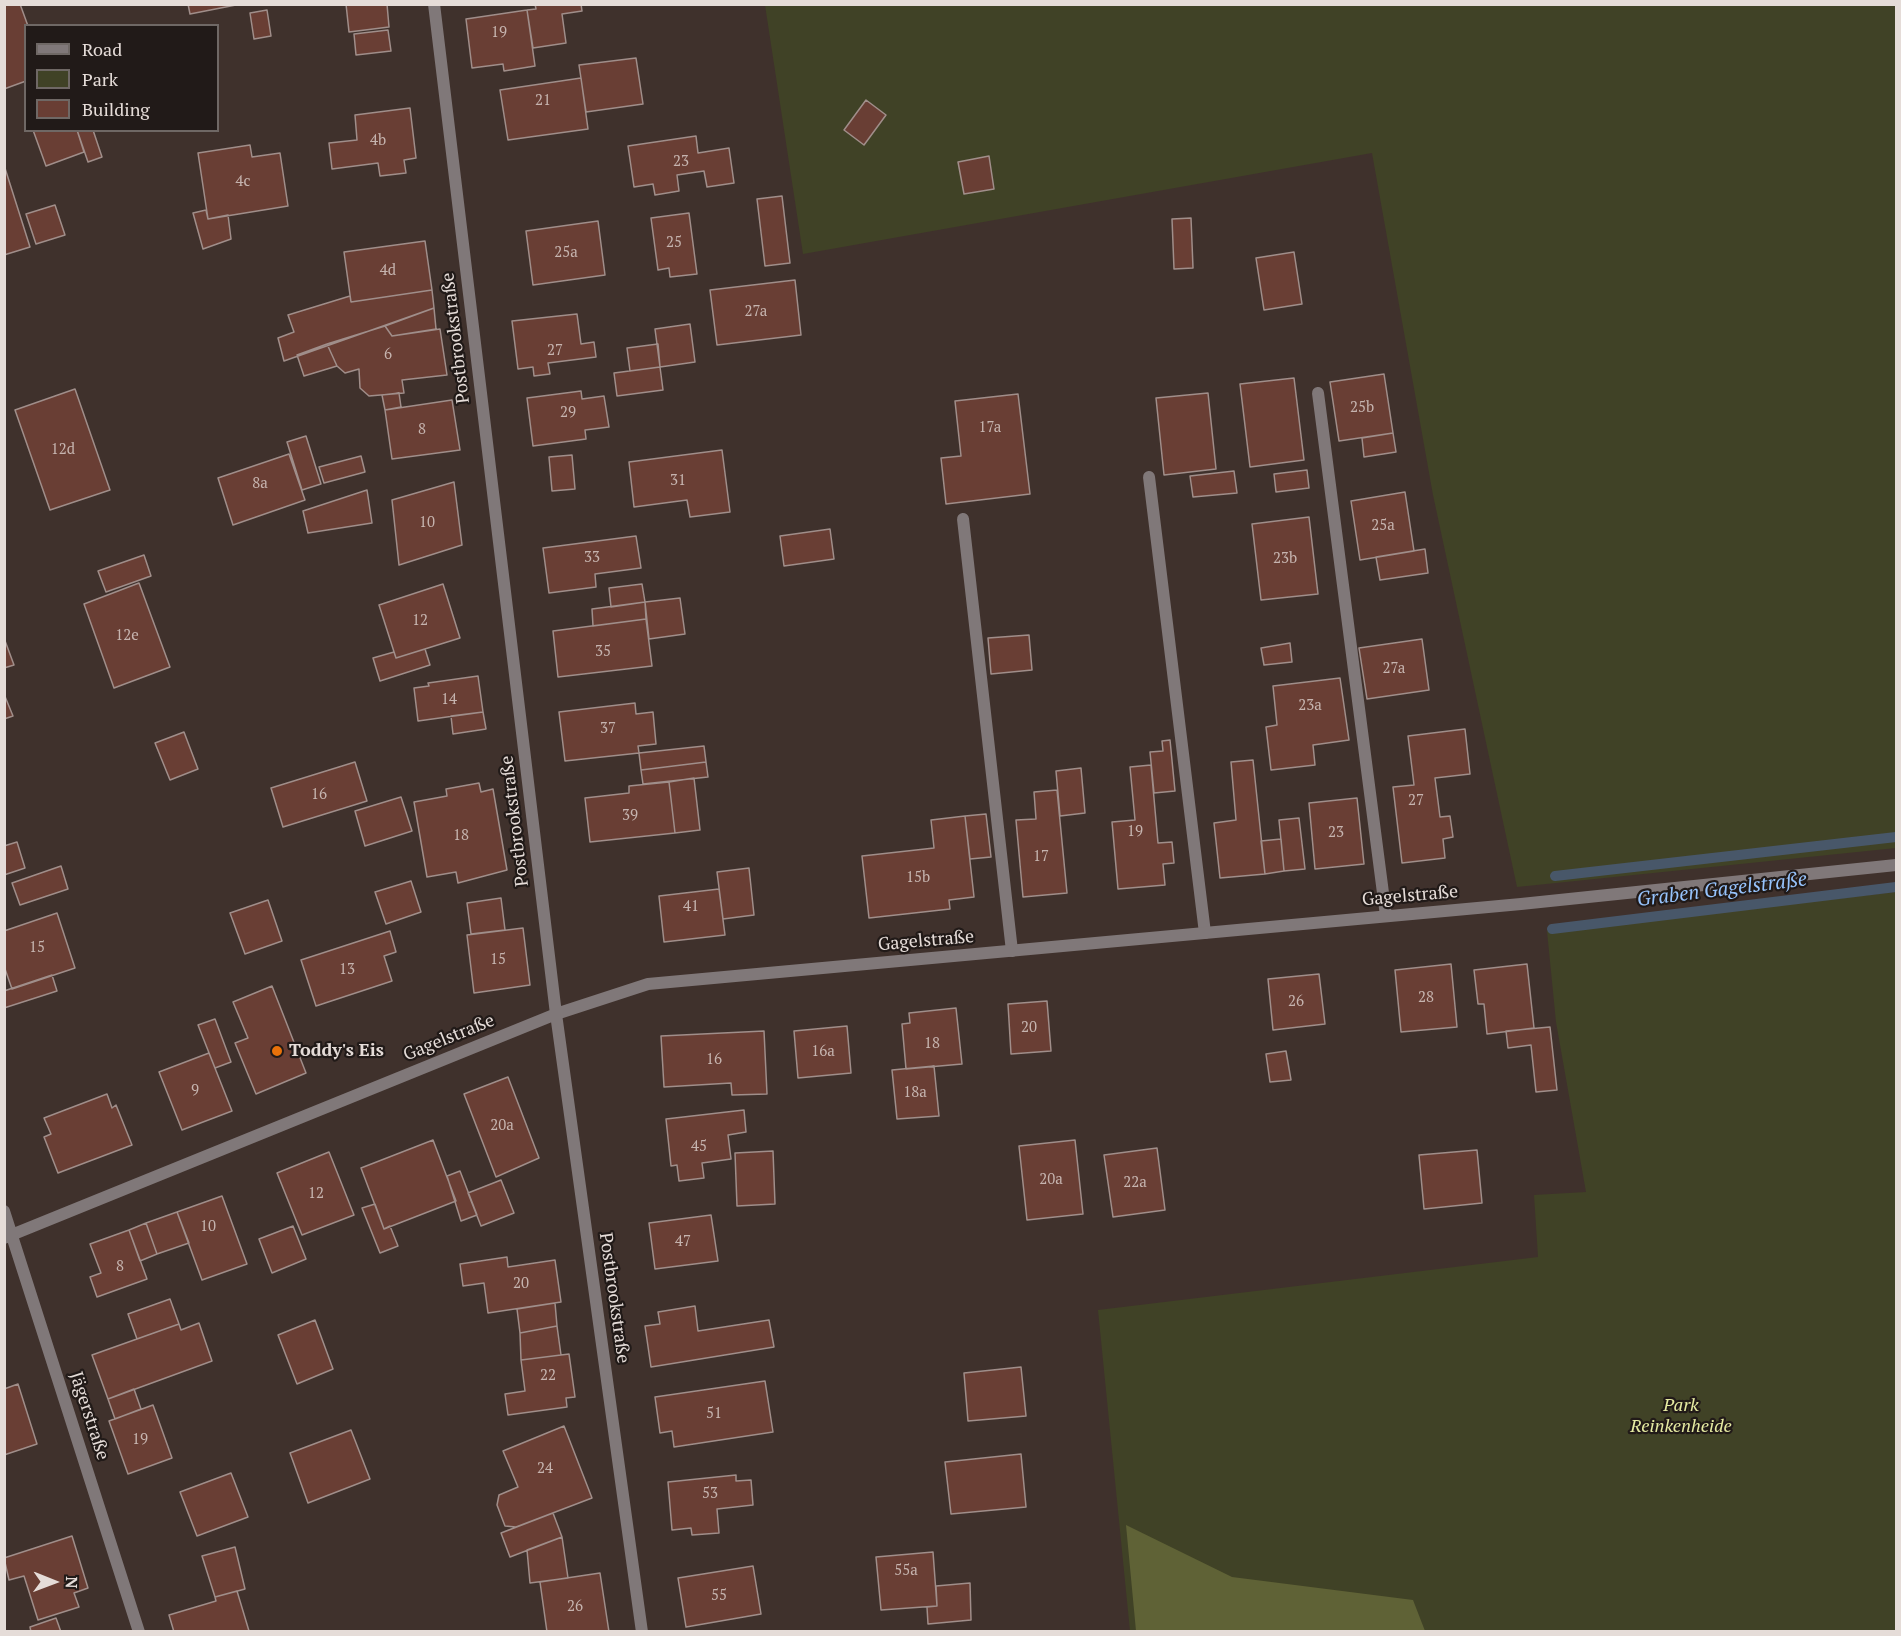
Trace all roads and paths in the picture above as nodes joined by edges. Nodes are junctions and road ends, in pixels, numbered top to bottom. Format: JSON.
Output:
{"nodes":[{"id":1,"x":434,"y":4,"type":"edge"},
{"id":2,"x":1318,"y":393,"type":"dead end"},
{"id":3,"x":1149,"y":477,"type":"dead end"},
{"id":4,"x":963,"y":519,"type":"dead end"},
{"id":5,"x":1896,"y":865,"type":"edge"},
{"id":6,"x":1386,"y":916,"type":"junction"},
{"id":7,"x":1205,"y":933,"type":"junction"},
{"id":8,"x":1012,"y":951,"type":"junction"},
{"id":9,"x":556,"y":1014,"type":"junction"},
{"id":10,"x":4,"y":1211,"type":"edge"},
{"id":11,"x":9,"y":1237,"type":"edge"},
{"id":12,"x":139,"y":1632,"type":"edge"},
{"id":13,"x":642,"y":1632,"type":"edge"}],
"edges":[{"from":1,"to":9,"type":"street","name":"Postbrookstraße"},
{"from":2,"to":6,"type":"street"},
{"from":3,"to":7,"type":"street"},
{"from":4,"to":8,"type":"street"},
{"from":5,"to":6,"type":"street","name":"Gagelstraße"},
{"from":6,"to":7,"type":"street","name":"Gagelstraße"},
{"from":7,"to":8,"type":"street","name":"Gagelstraße"},
{"from":8,"to":9,"type":"street","name":"Gagelstraße"},
{"from":9,"to":11,"type":"street","name":"Gagelstraße"},
{"from":9,"to":13,"type":"street","name":"Postbrookstraße"},
{"from":10,"to":11,"type":"street","name":"Jägerstraße"},
{"from":11,"to":12,"type":"street","name":"Jägerstraße"}]}
